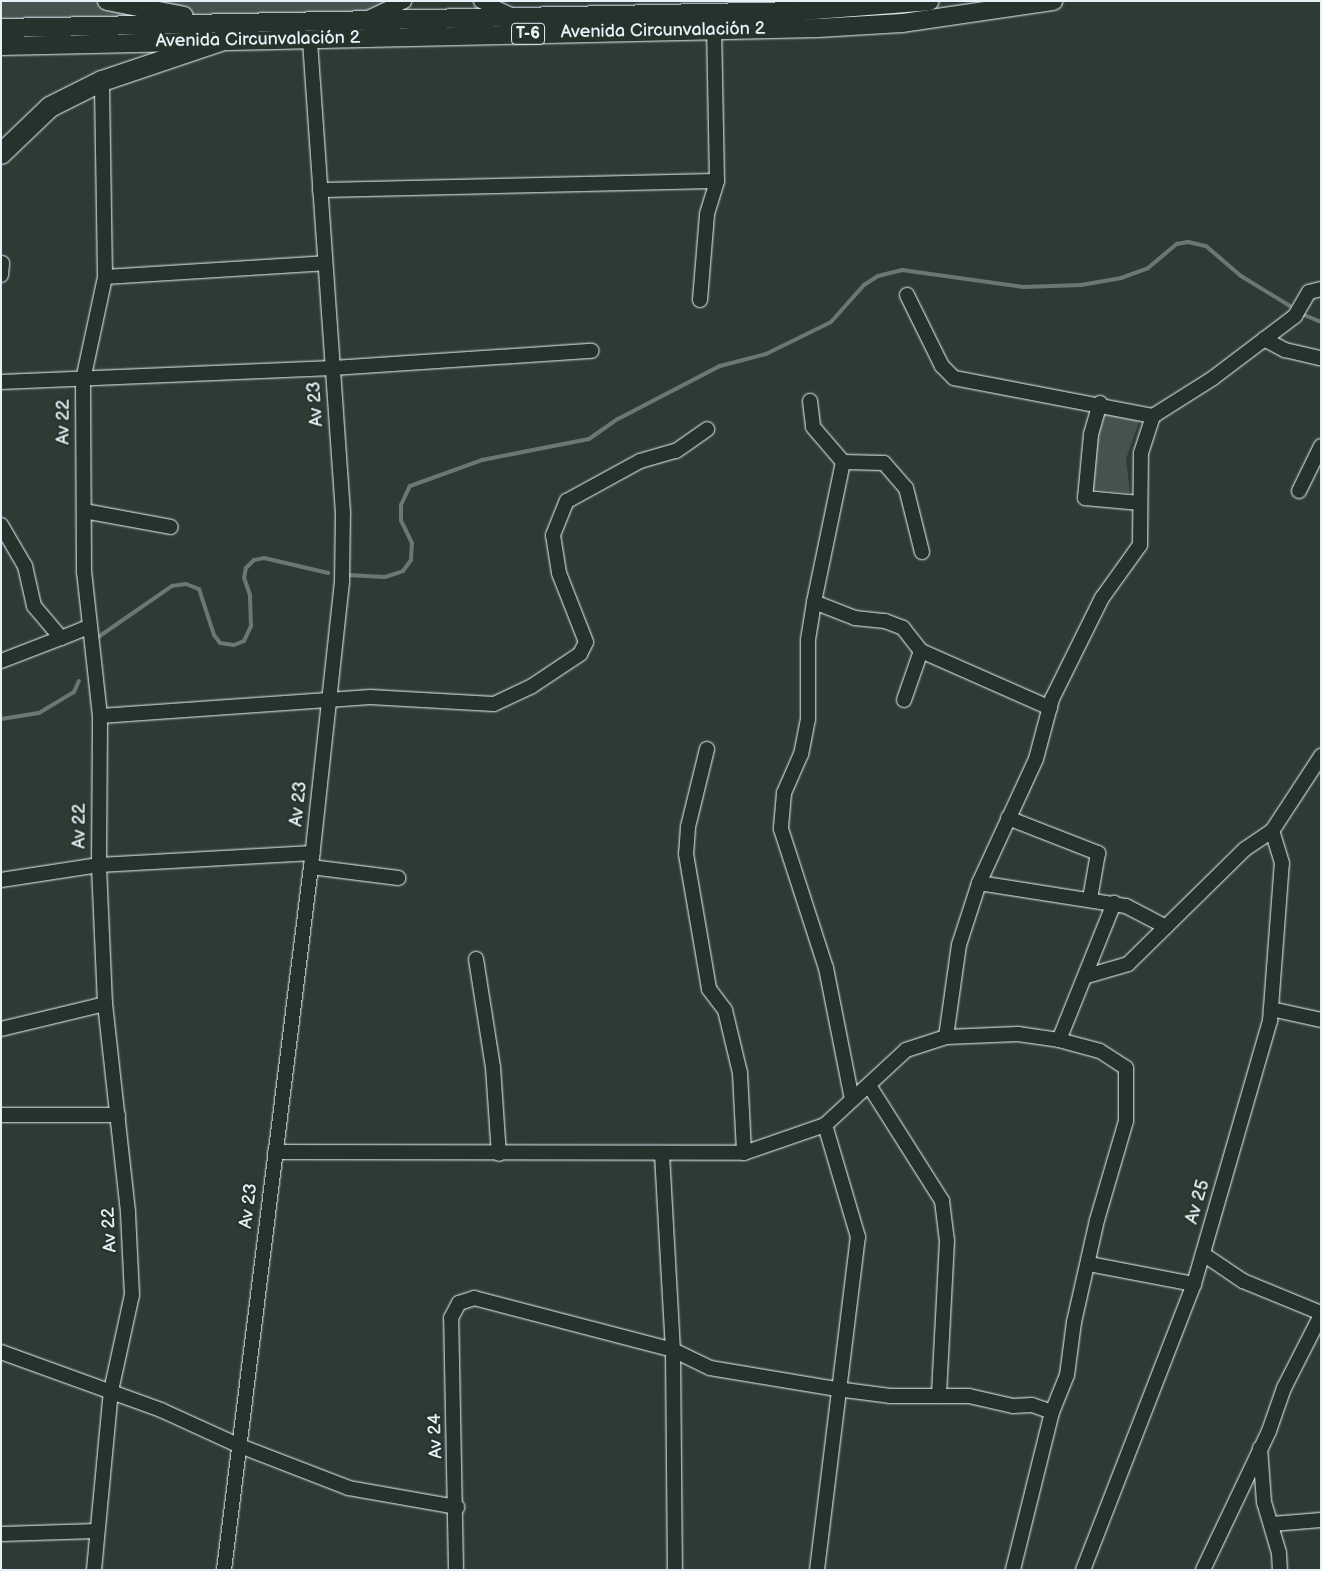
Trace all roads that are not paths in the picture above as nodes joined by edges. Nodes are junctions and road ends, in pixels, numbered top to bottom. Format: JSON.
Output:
{"nodes":[{"id":1,"x":107,"y":1,"type":"edge"},
{"id":2,"x":404,"y":1,"type":"edge"},
{"id":3,"x":480,"y":1,"type":"edge"},
{"id":4,"x":930,"y":1,"type":"edge"},
{"id":5,"x":1053,"y":1,"type":"edge"},
{"id":6,"x":516,"y":17,"type":"junction"},
{"id":7,"x":362,"y":20,"type":"junction"},
{"id":8,"x":1,"y":28,"type":"edge"},
{"id":9,"x":714,"y":30,"type":"junction"},
{"id":10,"x":222,"y":32,"type":"junction"},
{"id":11,"x":310,"y":39,"type":"junction"},
{"id":12,"x":1,"y":46,"type":"edge"},
{"id":13,"x":102,"y":81,"type":"junction"},
{"id":14,"x":1,"y":154,"type":"edge"},
{"id":15,"x":717,"y":181,"type":"junction"},
{"id":16,"x":320,"y":190,"type":"junction"},
{"id":17,"x":325,"y":263,"type":"junction"},
{"id":18,"x":105,"y":277,"type":"junction"},
{"id":19,"x":1321,"y":289,"type":"edge"},
{"id":20,"x":907,"y":295,"type":"dead end"},
{"id":21,"x":700,"y":300,"type":"dead end"},
{"id":22,"x":1264,"y":339,"type":"junction"},
{"id":23,"x":591,"y":350,"type":"dead end"},
{"id":24,"x":1321,"y":358,"type":"edge"},
{"id":25,"x":332,"y":368,"type":"junction"},
{"id":26,"x":83,"y":380,"type":"junction"},
{"id":27,"x":1,"y":382,"type":"edge"},
{"id":28,"x":810,"y":401,"type":"dead end"},
{"id":29,"x":1100,"y":404,"type":"junction"},
{"id":30,"x":1153,"y":416,"type":"junction"},
{"id":31,"x":707,"y":429,"type":"dead end"},
{"id":32,"x":1321,"y":446,"type":"edge"},
{"id":33,"x":843,"y":462,"type":"junction"},
{"id":34,"x":1299,"y":491,"type":"dead end"},
{"id":35,"x":1140,"y":502,"type":"junction"},
{"id":36,"x":84,"y":511,"type":"junction"},
{"id":37,"x":1,"y":525,"type":"edge"},
{"id":38,"x":171,"y":527,"type":"dead end"},
{"id":39,"x":922,"y":552,"type":"dead end"},
{"id":40,"x":814,"y":602,"type":"junction"},
{"id":41,"x":90,"y":626,"type":"junction"},
{"id":42,"x":61,"y":638,"type":"junction"},
{"id":43,"x":921,"y":651,"type":"junction"},
{"id":44,"x":1,"y":661,"type":"edge"},
{"id":45,"x":329,"y":700,"type":"junction"},
{"id":46,"x":904,"y":700,"type":"dead end"},
{"id":47,"x":1050,"y":708,"type":"junction"},
{"id":48,"x":100,"y":716,"type":"junction"},
{"id":49,"x":707,"y":749,"type":"dead end"},
{"id":50,"x":1321,"y":756,"type":"edge"},
{"id":51,"x":1008,"y":818,"type":"junction"},
{"id":52,"x":1272,"y":831,"type":"junction"},
{"id":53,"x":312,"y":860,"type":"junction"},
{"id":54,"x":99,"y":865,"type":"junction"},
{"id":55,"x":398,"y":878,"type":"dead end"},
{"id":56,"x":1,"y":880,"type":"edge"},
{"id":57,"x":979,"y":883,"type":"junction"},
{"id":58,"x":1090,"y":898,"type":"junction"},
{"id":59,"x":1114,"y":904,"type":"junction"},
{"id":60,"x":1166,"y":927,"type":"junction"},
{"id":61,"x":476,"y":959,"type":"dead end"},
{"id":62,"x":1087,"y":976,"type":"junction"},
{"id":63,"x":105,"y":1004,"type":"junction"},
{"id":64,"x":1271,"y":1009,"type":"junction"},
{"id":65,"x":1321,"y":1020,"type":"edge"},
{"id":66,"x":1,"y":1030,"type":"edge"},
{"id":67,"x":946,"y":1037,"type":"junction"},
{"id":68,"x":1059,"y":1040,"type":"junction"},
{"id":69,"x":870,"y":1087,"type":"junction"},
{"id":70,"x":852,"y":1099,"type":"junction"},
{"id":71,"x":118,"y":1114,"type":"junction"},
{"id":72,"x":1,"y":1115,"type":"edge"},
{"id":73,"x":825,"y":1125,"type":"junction"},
{"id":74,"x":275,"y":1152,"type":"junction"},
{"id":75,"x":744,"y":1153,"type":"junction"},
{"id":76,"x":499,"y":1154,"type":"junction"},
{"id":77,"x":662,"y":1154,"type":"junction"},
{"id":78,"x":1203,"y":1254,"type":"junction"},
{"id":79,"x":1090,"y":1264,"type":"junction"},
{"id":80,"x":1194,"y":1284,"type":"junction"},
{"id":81,"x":1321,"y":1314,"type":"edge"},
{"id":82,"x":673,"y":1350,"type":"junction"},
{"id":83,"x":1,"y":1352,"type":"edge"},
{"id":84,"x":837,"y":1389,"type":"junction"},
{"id":85,"x":111,"y":1391,"type":"junction"},
{"id":86,"x":939,"y":1396,"type":"junction"},
{"id":87,"x":1052,"y":1412,"type":"junction"},
{"id":88,"x":240,"y":1446,"type":"junction"},
{"id":89,"x":1260,"y":1447,"type":"junction"},
{"id":90,"x":457,"y":1507,"type":"junction"},
{"id":91,"x":1321,"y":1520,"type":"edge"},
{"id":92,"x":1272,"y":1524,"type":"junction"},
{"id":93,"x":97,"y":1531,"type":"junction"},
{"id":94,"x":1,"y":1534,"type":"edge"},
{"id":95,"x":94,"y":1570,"type":"edge"},
{"id":96,"x":224,"y":1570,"type":"edge"},
{"id":97,"x":456,"y":1570,"type":"edge"},
{"id":98,"x":675,"y":1570,"type":"edge"},
{"id":99,"x":817,"y":1570,"type":"edge"},
{"id":100,"x":1013,"y":1570,"type":"edge"},
{"id":101,"x":1083,"y":1570,"type":"edge"},
{"id":102,"x":1203,"y":1570,"type":"edge"},
{"id":103,"x":1280,"y":1570,"type":"edge"}],
"edges":[{"from":1,"to":10,"type":"main road"},
{"from":2,"to":7,"type":"street"},
{"from":3,"to":6,"type":"street"},
{"from":4,"to":6,"type":"main road","name":"Avenida Circunvalación 2","number":"T-6"},
{"from":5,"to":9,"type":"main road","name":"Avenida Circunvalación 2","number":"T-6"},
{"from":6,"to":7,"type":"main road","name":"Avenida Circunvalación 2","number":"T-6"},
{"from":7,"to":10,"type":"main road","name":"Avenida Circunvalación 2","number":"T-6"},
{"from":8,"to":10,"type":"main road","name":"Avenida Circunvalación 2","number":"T-6"},
{"from":9,"to":11,"type":"main road","name":"Avenida Circunvalación 2","number":"T-6"},
{"from":9,"to":15,"type":"street"},
{"from":10,"to":11,"type":"main road","name":"Avenida Circunvalación 2","number":"T-6"},
{"from":10,"to":12,"type":"main road","name":"Avenida Circunvalación 2","number":"T-6"},
{"from":10,"to":13,"type":"highway"},
{"from":11,"to":16,"type":"street","name":"Av 23"},
{"from":13,"to":14,"type":"highway"},
{"from":13,"to":18,"type":"street","name":"Av 22"},
{"from":15,"to":16,"type":"street"},
{"from":15,"to":21,"type":"street"},
{"from":16,"to":17,"type":"street","name":"Av 23"},
{"from":17,"to":18,"type":"street"},
{"from":17,"to":25,"type":"street","name":"Av 23"},
{"from":18,"to":26,"type":"street","name":"Av 22"},
{"from":19,"to":22,"type":"street"},
{"from":20,"to":29,"type":"street"},
{"from":22,"to":24,"type":"street"},
{"from":22,"to":30,"type":"street"},
{"from":23,"to":25,"type":"street"},
{"from":25,"to":26,"type":"street"},
{"from":25,"to":45,"type":"street","name":"Av 23"},
{"from":26,"to":27,"type":"street"},
{"from":26,"to":36,"type":"street","name":"Av 22"},
{"from":28,"to":33,"type":"street"},
{"from":29,"to":30,"type":"street"},
{"from":29,"to":35,"type":"street"},
{"from":30,"to":35,"type":"street"},
{"from":31,"to":45,"type":"street"},
{"from":32,"to":34,"type":"street"},
{"from":33,"to":39,"type":"street"},
{"from":33,"to":40,"type":"street"},
{"from":35,"to":47,"type":"street"},
{"from":36,"to":38,"type":"street"},
{"from":36,"to":41,"type":"street","name":"Av 22"},
{"from":37,"to":42,"type":"street"},
{"from":40,"to":43,"type":"street"},
{"from":40,"to":70,"type":"street"},
{"from":41,"to":42,"type":"street"},
{"from":41,"to":48,"type":"street","name":"Av 22"},
{"from":42,"to":44,"type":"street"},
{"from":43,"to":46,"type":"street"},
{"from":43,"to":47,"type":"street"},
{"from":45,"to":48,"type":"street"},
{"from":45,"to":53,"type":"street","name":"Av 23"},
{"from":47,"to":51,"type":"street"},
{"from":48,"to":54,"type":"street","name":"Av 22"},
{"from":49,"to":75,"type":"street"},
{"from":50,"to":52,"type":"street"},
{"from":51,"to":57,"type":"street"},
{"from":51,"to":58,"type":"street"},
{"from":52,"to":60,"type":"street"},
{"from":52,"to":64,"type":"street","name":"Av 25"},
{"from":53,"to":54,"type":"street"},
{"from":53,"to":55,"type":"street"},
{"from":53,"to":74,"type":"street","name":"Av 23"},
{"from":54,"to":56,"type":"street"},
{"from":54,"to":63,"type":"street","name":"Av 22"},
{"from":57,"to":58,"type":"street"},
{"from":57,"to":67,"type":"street"},
{"from":58,"to":59,"type":"street"},
{"from":59,"to":60,"type":"street"},
{"from":59,"to":62,"type":"street"},
{"from":60,"to":62,"type":"street"},
{"from":61,"to":76,"type":"street"},
{"from":62,"to":68,"type":"street"},
{"from":63,"to":66,"type":"street"},
{"from":63,"to":71,"type":"street","name":"Av 22"},
{"from":64,"to":65,"type":"street"},
{"from":64,"to":78,"type":"street","name":"Av 25"},
{"from":67,"to":68,"type":"street"},
{"from":67,"to":69,"type":"street"},
{"from":68,"to":79,"type":"street"},
{"from":69,"to":70,"type":"street"},
{"from":69,"to":86,"type":"street"},
{"from":70,"to":73,"type":"street"},
{"from":71,"to":72,"type":"street"},
{"from":71,"to":85,"type":"street","name":"Av 22"},
{"from":73,"to":75,"type":"street"},
{"from":73,"to":84,"type":"street"},
{"from":74,"to":76,"type":"street"},
{"from":74,"to":88,"type":"street","name":"Av 23"},
{"from":75,"to":77,"type":"street"},
{"from":76,"to":77,"type":"street"},
{"from":77,"to":82,"type":"street"},
{"from":78,"to":80,"type":"street","name":"Av 25"},
{"from":78,"to":81,"type":"street"},
{"from":79,"to":80,"type":"street"},
{"from":79,"to":87,"type":"street"},
{"from":80,"to":101,"type":"street","name":"Av 25"},
{"from":81,"to":89,"type":"street"},
{"from":82,"to":84,"type":"street"},
{"from":82,"to":90,"type":"street","name":"Av 24"},
{"from":82,"to":98,"type":"street"},
{"from":83,"to":85,"type":"street"},
{"from":84,"to":86,"type":"street"},
{"from":84,"to":99,"type":"street"},
{"from":85,"to":88,"type":"street"},
{"from":85,"to":93,"type":"street","name":"Av 22"},
{"from":86,"to":87,"type":"street"},
{"from":87,"to":100,"type":"street"},
{"from":88,"to":90,"type":"street"},
{"from":88,"to":96,"type":"street","name":"Av 23"},
{"from":89,"to":92,"type":"street"},
{"from":89,"to":102,"type":"street"},
{"from":90,"to":97,"type":"street","name":"Av 24"},
{"from":91,"to":92,"type":"street"},
{"from":92,"to":103,"type":"street"},
{"from":93,"to":94,"type":"street"},
{"from":93,"to":95,"type":"street","name":"Av 22"}]}
